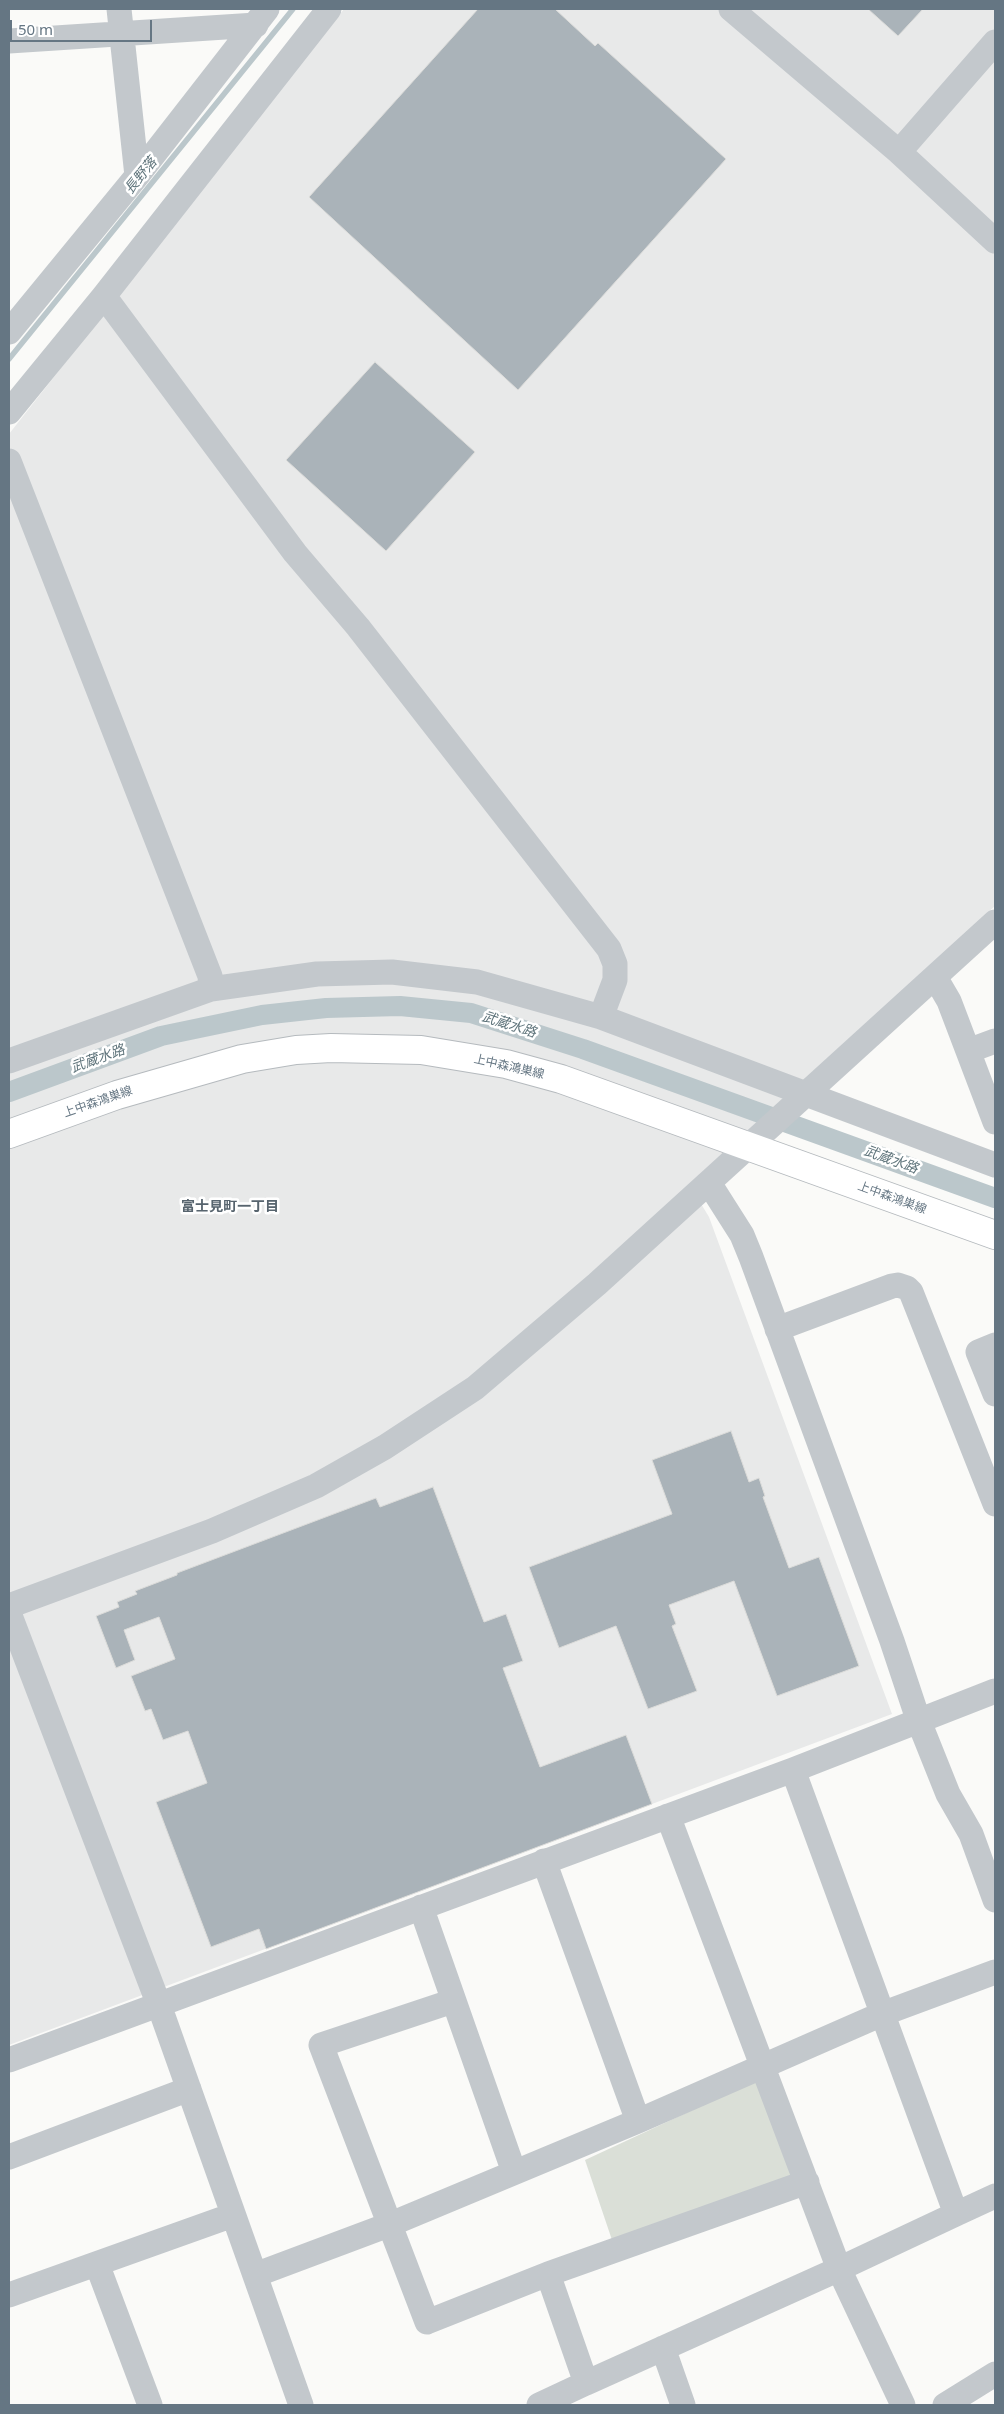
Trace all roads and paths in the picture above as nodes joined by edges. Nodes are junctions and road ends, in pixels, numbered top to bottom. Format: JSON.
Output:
{"nodes":[{"id":1,"x":329,"y":9,"type":"edge"},
{"id":2,"x":731,"y":9,"type":"edge"},
{"id":3,"x":261,"y":17,"type":"edge"},
{"id":4,"x":120,"y":21,"type":"edge"},
{"id":5,"x":9,"y":41,"type":"edge"},
{"id":6,"x":995,"y":42,"type":"edge"},
{"id":7,"x":898,"y":152,"type":"junction"},
{"id":8,"x":137,"y":176,"type":"junction"},
{"id":9,"x":995,"y":241,"type":"edge"},
{"id":10,"x":104,"y":296,"type":"junction"},
{"id":11,"x":9,"y":332,"type":"edge"},
{"id":12,"x":9,"y":412,"type":"edge"},
{"id":13,"x":9,"y":461,"type":"edge"},
{"id":14,"x":995,"y":922,"type":"edge"},
{"id":15,"x":935,"y":976,"type":"junction"},
{"id":16,"x":211,"y":989,"type":"junction"},
{"id":17,"x":600,"y":1017,"type":"junction"},
{"id":18,"x":995,"y":1041,"type":"edge"},
{"id":19,"x":968,"y":1051,"type":"junction"},
{"id":20,"x":9,"y":1061,"type":"edge"},
{"id":21,"x":801,"y":1100,"type":"junction"},
{"id":22,"x":995,"y":1122,"type":"edge"},
{"id":23,"x":9,"y":1134,"type":"edge"},
{"id":24,"x":756,"y":1139,"type":"junction"},
{"id":25,"x":995,"y":1165,"type":"edge"},
{"id":26,"x":709,"y":1183,"type":"junction"},
{"id":27,"x":995,"y":1235,"type":"edge"},
{"id":28,"x":777,"y":1329,"type":"junction"},
{"id":29,"x":995,"y":1346,"type":"edge"},
{"id":30,"x":995,"y":1394,"type":"edge"},
{"id":31,"x":995,"y":1504,"type":"edge"},
{"id":32,"x":9,"y":1606,"type":"edge"},
{"id":33,"x":9,"y":1613,"type":"edge"},
{"id":34,"x":995,"y":1691,"type":"edge"},
{"id":35,"x":918,"y":1719,"type":"junction"},
{"id":36,"x":793,"y":1770,"type":"junction"},
{"id":37,"x":668,"y":1816,"type":"junction"},
{"id":38,"x":544,"y":1861,"type":"junction"},
{"id":39,"x":995,"y":1900,"type":"edge"},
{"id":40,"x":421,"y":1906,"type":"junction"},
{"id":41,"x":995,"y":1972,"type":"edge"},
{"id":42,"x":453,"y":2001,"type":"junction"},
{"id":43,"x":159,"y":2005,"type":"junction"},
{"id":44,"x":882,"y":2014,"type":"junction"},
{"id":45,"x":9,"y":2060,"type":"edge"},
{"id":46,"x":762,"y":2066,"type":"junction"},
{"id":47,"x":188,"y":2089,"type":"junction"},
{"id":48,"x":638,"y":2121,"type":"junction"},
{"id":49,"x":9,"y":2157,"type":"edge"},
{"id":50,"x":514,"y":2172,"type":"junction"},
{"id":51,"x":807,"y":2182,"type":"junction"},
{"id":52,"x":995,"y":2196,"type":"edge"},
{"id":53,"x":956,"y":2214,"type":"junction"},
{"id":54,"x":233,"y":2215,"type":"junction"},
{"id":55,"x":391,"y":2224,"type":"junction"},
{"id":56,"x":96,"y":2264,"type":"junction"},
{"id":57,"x":839,"y":2269,"type":"junction"},
{"id":58,"x":548,"y":2274,"type":"junction"},
{"id":59,"x":255,"y":2275,"type":"junction"},
{"id":60,"x":9,"y":2295,"type":"edge"},
{"id":61,"x":663,"y":2348,"type":"junction"},
{"id":62,"x":995,"y":2374,"type":"edge"},
{"id":63,"x":586,"y":2384,"type":"junction"},
{"id":64,"x":551,"y":2403,"type":"edge"},
{"id":65,"x":150,"y":2405,"type":"edge"},
{"id":66,"x":301,"y":2405,"type":"edge"},
{"id":67,"x":683,"y":2405,"type":"edge"},
{"id":68,"x":903,"y":2405,"type":"edge"},
{"id":69,"x":945,"y":2405,"type":"edge"}],
"edges":[{"from":1,"to":10,"type":"street"},
{"from":2,"to":7,"type":"street"},
{"from":3,"to":4,"type":"street"},
{"from":3,"to":8,"type":"street"},
{"from":4,"to":5,"type":"street"},
{"from":4,"to":8,"type":"street"},
{"from":6,"to":7,"type":"street"},
{"from":7,"to":9,"type":"street"},
{"from":8,"to":11,"type":"street"},
{"from":10,"to":12,"type":"street"},
{"from":10,"to":17,"type":"street"},
{"from":13,"to":16,"type":"street"},
{"from":14,"to":15,"type":"street"},
{"from":15,"to":19,"type":"street"},
{"from":15,"to":21,"type":"street"},
{"from":16,"to":17,"type":"street"},
{"from":16,"to":20,"type":"street"},
{"from":17,"to":21,"type":"street"},
{"from":18,"to":19,"type":"street"},
{"from":19,"to":22,"type":"street"},
{"from":21,"to":24,"type":"street"},
{"from":21,"to":25,"type":"street"},
{"from":23,"to":24,"type":"main road","name":"上中森鴻巣線"},
{"from":24,"to":26,"type":"street"},
{"from":24,"to":27,"type":"main road","name":"上中森鴻巣線"},
{"from":26,"to":28,"type":"street"},
{"from":26,"to":32,"type":"street"},
{"from":28,"to":31,"type":"street"},
{"from":28,"to":35,"type":"street"},
{"from":29,"to":30,"type":"street"},
{"from":33,"to":43,"type":"street"},
{"from":34,"to":35,"type":"street"},
{"from":35,"to":36,"type":"street"},
{"from":35,"to":39,"type":"street"},
{"from":36,"to":37,"type":"street"},
{"from":36,"to":44,"type":"street"},
{"from":37,"to":38,"type":"street"},
{"from":37,"to":46,"type":"street"},
{"from":38,"to":40,"type":"street"},
{"from":38,"to":48,"type":"street"},
{"from":40,"to":42,"type":"street"},
{"from":40,"to":43,"type":"street"},
{"from":41,"to":44,"type":"street"},
{"from":42,"to":50,"type":"street"},
{"from":42,"to":55,"type":"street"},
{"from":43,"to":45,"type":"street"},
{"from":43,"to":47,"type":"street"},
{"from":44,"to":46,"type":"street"},
{"from":44,"to":53,"type":"street"},
{"from":46,"to":48,"type":"street"},
{"from":46,"to":51,"type":"street"},
{"from":47,"to":49,"type":"street"},
{"from":47,"to":54,"type":"street"},
{"from":48,"to":50,"type":"street"},
{"from":50,"to":55,"type":"street"},
{"from":51,"to":57,"type":"street"},
{"from":51,"to":58,"type":"street"},
{"from":52,"to":53,"type":"street"},
{"from":53,"to":57,"type":"street"},
{"from":54,"to":56,"type":"street"},
{"from":54,"to":59,"type":"street"},
{"from":55,"to":58,"type":"street"},
{"from":55,"to":59,"type":"street"},
{"from":56,"to":60,"type":"street"},
{"from":56,"to":65,"type":"street"},
{"from":57,"to":61,"type":"street"},
{"from":57,"to":68,"type":"street"},
{"from":58,"to":63,"type":"street"},
{"from":59,"to":66,"type":"street"},
{"from":61,"to":63,"type":"street"},
{"from":61,"to":67,"type":"street"},
{"from":62,"to":69,"type":"street"},
{"from":63,"to":64,"type":"street"}]}
